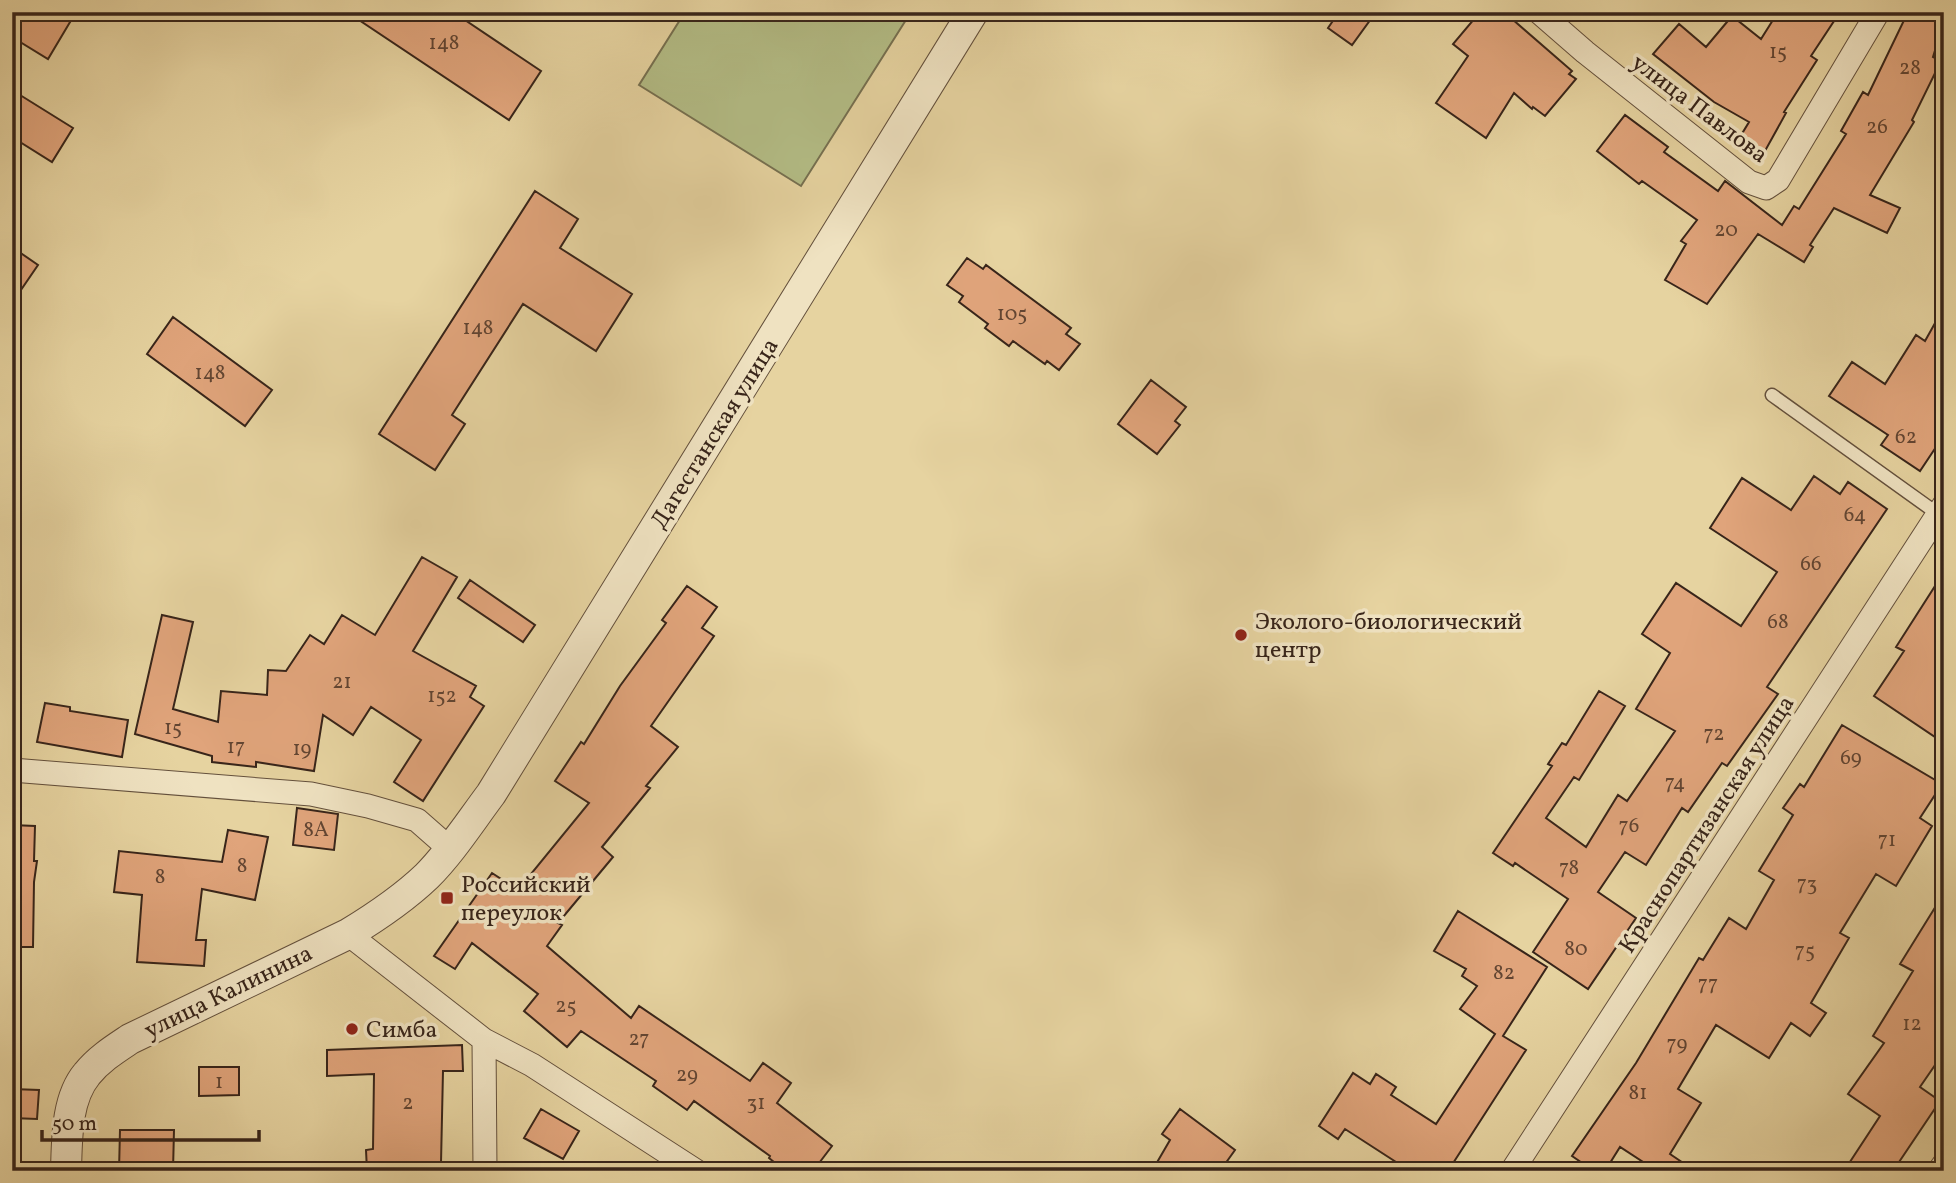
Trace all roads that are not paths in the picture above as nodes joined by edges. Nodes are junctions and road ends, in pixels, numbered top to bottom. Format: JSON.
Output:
{"nodes":[{"id":1,"x":973,"y":12,"type":"edge"},
{"id":2,"x":1539,"y":12,"type":"edge"},
{"id":3,"x":1878,"y":12,"type":"edge"},
{"id":4,"x":1772,"y":395,"type":"dead end"},
{"id":5,"x":1941,"y":510,"type":"edge"},
{"id":6,"x":12,"y":769,"type":"edge"},
{"id":7,"x":450,"y":849,"type":"junction"},
{"id":8,"x":348,"y":933,"type":"junction"},
{"id":9,"x":484,"y":1040,"type":"junction"},
{"id":10,"x":1944,"y":1164,"type":"edge"},
{"id":11,"x":66,"y":1171,"type":"edge"},
{"id":12,"x":485,"y":1171,"type":"edge"},
{"id":13,"x":696,"y":1171,"type":"edge"},
{"id":14,"x":1512,"y":1171,"type":"edge"},
{"id":15,"x":1939,"y":1171,"type":"edge"}],
"edges":[{"from":1,"to":7,"type":"street","name":"Дагестанская улица"},
{"from":2,"to":3,"type":"street","name":"улица Павлова"},
{"from":4,"to":5,"type":"lane"},
{"from":5,"to":14,"type":"street","name":"Краснопартизанская улица"},
{"from":6,"to":7,"type":"street"},
{"from":7,"to":8,"type":"street","name":"улица Калинина"},
{"from":8,"to":9,"type":"street"},
{"from":8,"to":11,"type":"street","name":"улица Калинина"},
{"from":9,"to":12,"type":"street"},
{"from":9,"to":13,"type":"street"},
{"from":10,"to":15,"type":"street"}]}
